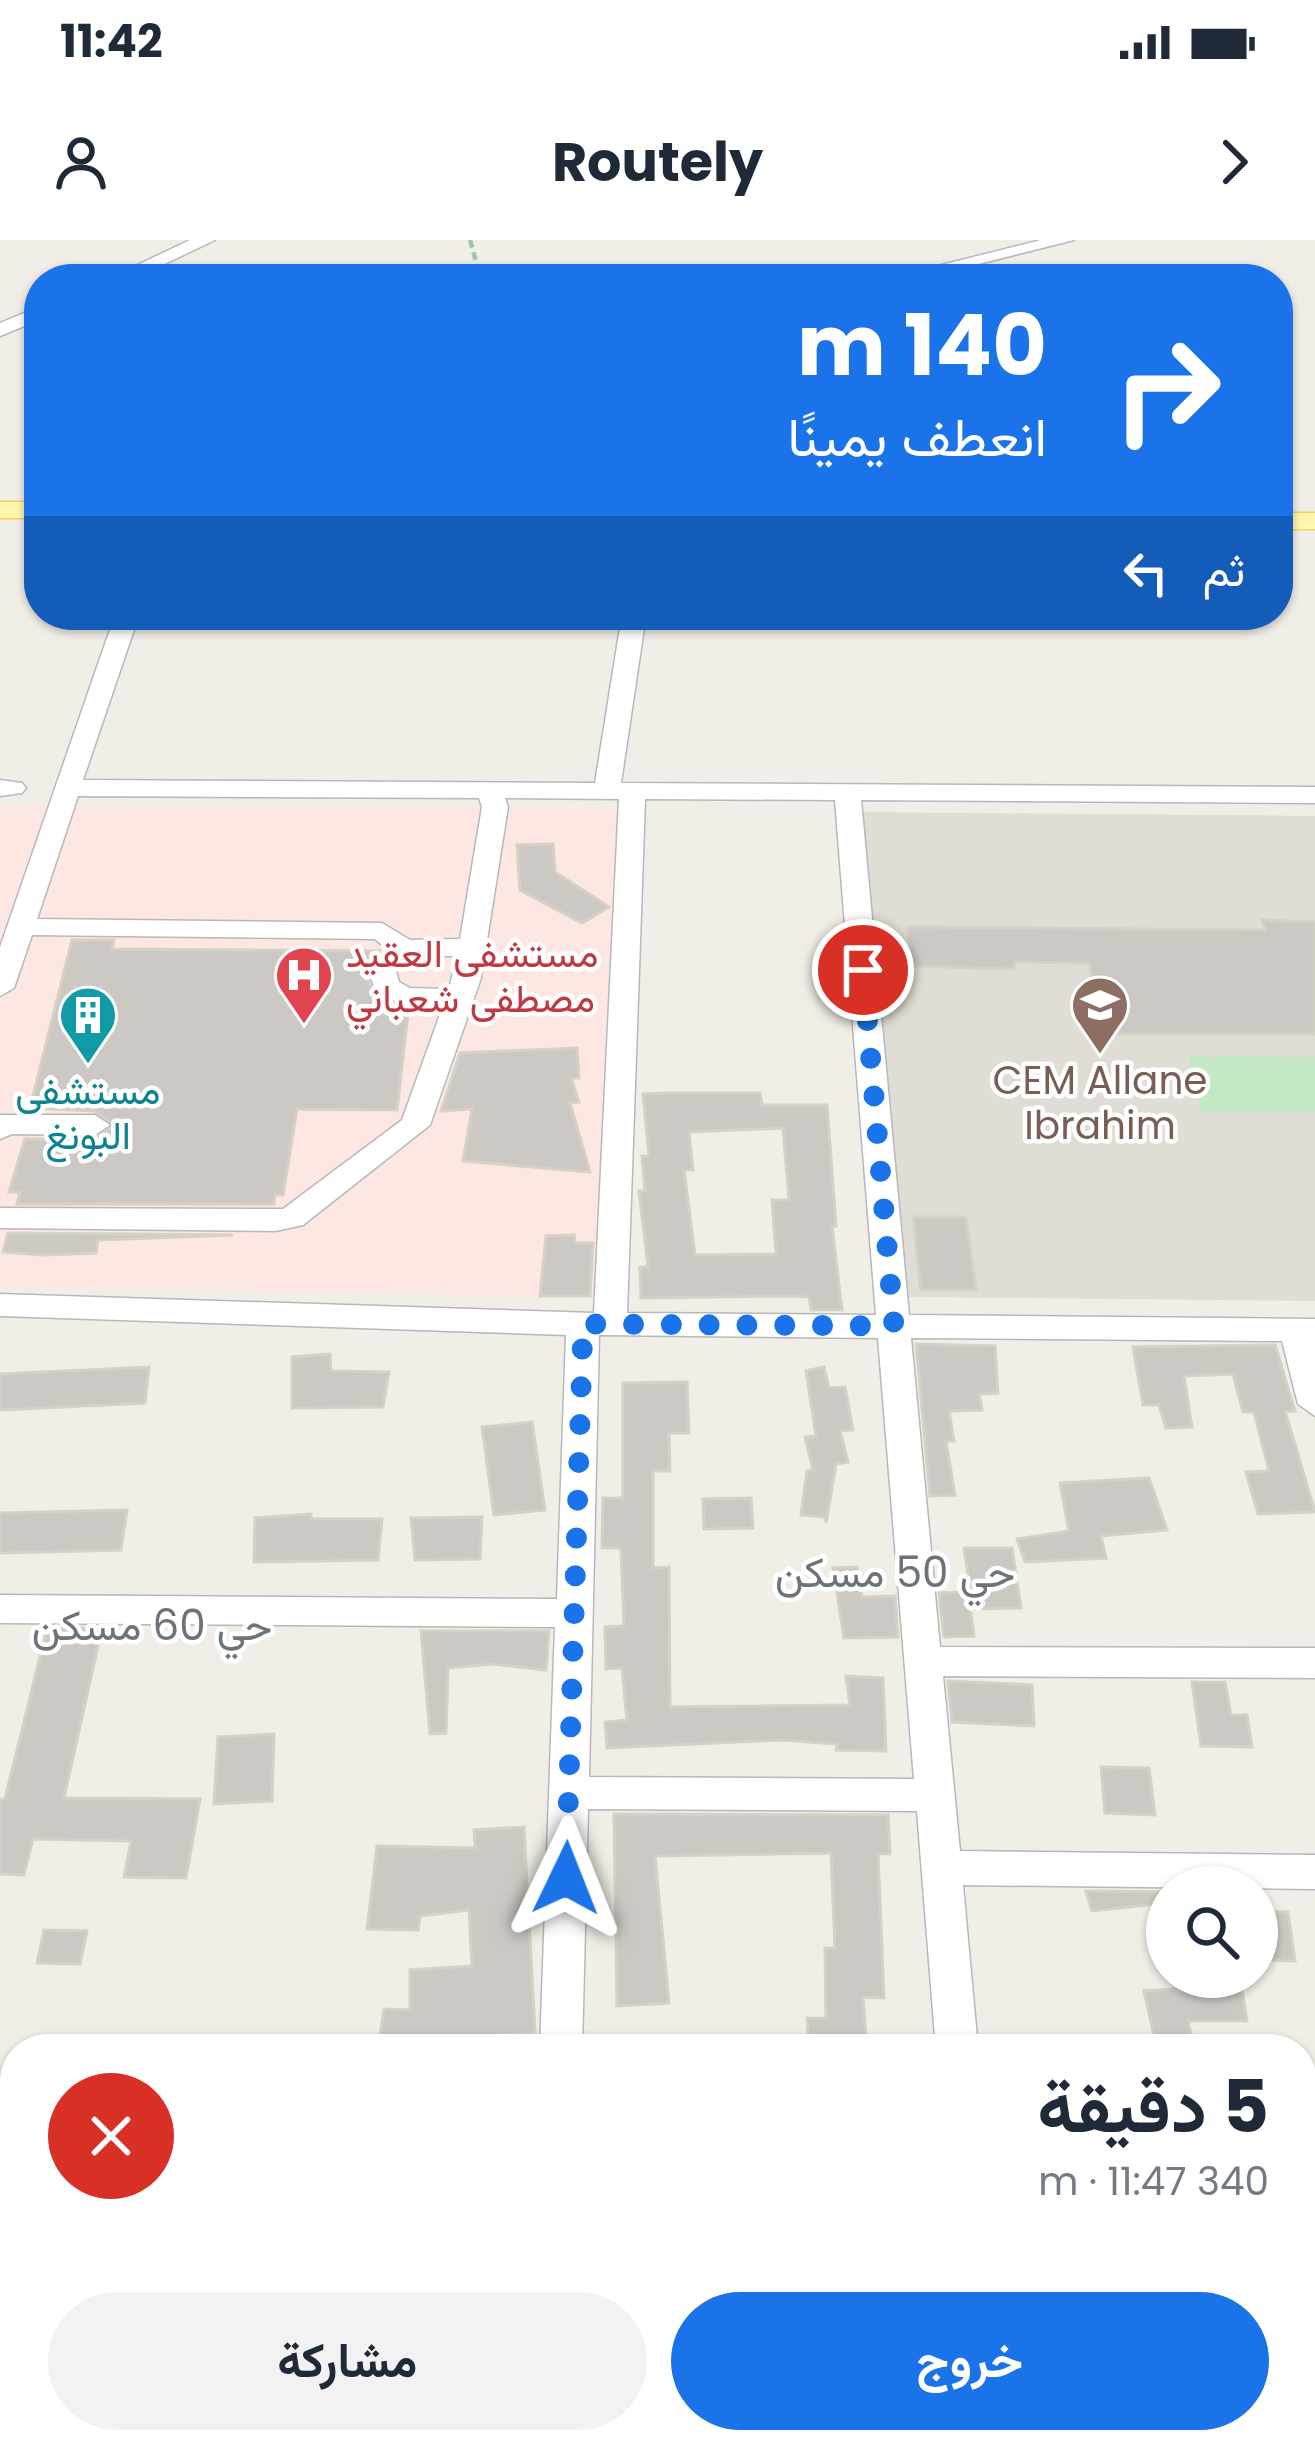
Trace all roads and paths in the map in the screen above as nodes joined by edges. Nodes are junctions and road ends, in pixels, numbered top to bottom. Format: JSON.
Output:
{"nodes":[{"id":1,"x":206,"y":240,"type":"edge"},
{"id":2,"x":1065,"y":240,"type":"edge"},
{"id":3,"x":151,"y":264,"type":"edge"},
{"id":4,"x":960,"y":264,"type":"edge"},
{"id":5,"x":122,"y":630,"type":"edge"},
{"id":6,"x":633,"y":630,"type":"edge"},
{"id":7,"x":69,"y":788,"type":"junction"},
{"id":8,"x":489,"y":790,"type":"junction"},
{"id":9,"x":619,"y":791,"type":"junction"},
{"id":10,"x":848,"y":793,"type":"junction"},
{"id":11,"x":1315,"y":795,"type":"edge"},
{"id":12,"x":21,"y":927,"type":"junction"},
{"id":13,"x":472,"y":947,"type":"junction"},
{"id":14,"x":403,"y":948,"type":"junction"},
{"id":15,"x":0,"y":988,"type":"edge"},
{"id":16,"x":459,"y":998,"type":"junction"},
{"id":17,"x":0,"y":1125,"type":"edge"},
{"id":18,"x":95,"y":1125,"type":"dead end"},
{"id":19,"x":0,"y":1218,"type":"edge"},
{"id":20,"x":0,"y":1305,"type":"edge"},
{"id":21,"x":597,"y":1324,"type":"junction"},
{"id":22,"x":894,"y":1326,"type":"junction"},
{"id":23,"x":1306,"y":1330,"type":"edge"},
{"id":24,"x":1315,"y":1404,"type":"edge"},
{"id":25,"x":0,"y":1609,"type":"edge"},
{"id":26,"x":574,"y":1613,"type":"junction"},
{"id":27,"x":924,"y":1661,"type":"junction"},
{"id":28,"x":1315,"y":1663,"type":"edge"},
{"id":29,"x":568,"y":1793,"type":"junction"},
{"id":30,"x":936,"y":1795,"type":"junction"},
{"id":31,"x":942,"y":1868,"type":"junction"},
{"id":32,"x":1315,"y":1872,"type":"edge"},
{"id":33,"x":561,"y":2034,"type":"edge"},
{"id":34,"x":957,"y":2034,"type":"edge"}],
"edges":[{"from":1,"to":3,"type":"street"},
{"from":2,"to":4,"type":"street"},
{"from":5,"to":7,"type":"street"},
{"from":6,"to":9,"type":"street"},
{"from":7,"to":8,"type":"street"},
{"from":7,"to":12,"type":"street"},
{"from":8,"to":9,"type":"street"},
{"from":8,"to":13,"type":"street"},
{"from":9,"to":10,"type":"street"},
{"from":9,"to":21,"type":"street"},
{"from":10,"to":11,"type":"street"},
{"from":10,"to":22,"type":"street"},
{"from":12,"to":14,"type":"street"},
{"from":12,"to":15,"type":"street"},
{"from":13,"to":14,"type":"street"},
{"from":13,"to":16,"type":"street"},
{"from":14,"to":16,"type":"street"},
{"from":16,"to":19,"type":"street"},
{"from":17,"to":18,"type":"street"},
{"from":20,"to":21,"type":"street"},
{"from":21,"to":22,"type":"street"},
{"from":21,"to":26,"type":"street"},
{"from":22,"to":23,"type":"street"},
{"from":22,"to":27,"type":"street"},
{"from":23,"to":24,"type":"street"},
{"from":25,"to":26,"type":"street"},
{"from":26,"to":29,"type":"street"},
{"from":27,"to":28,"type":"street"},
{"from":27,"to":30,"type":"street"},
{"from":29,"to":30,"type":"street"},
{"from":29,"to":33,"type":"street"},
{"from":30,"to":31,"type":"street"},
{"from":31,"to":32,"type":"street"},
{"from":31,"to":34,"type":"street"}]}
